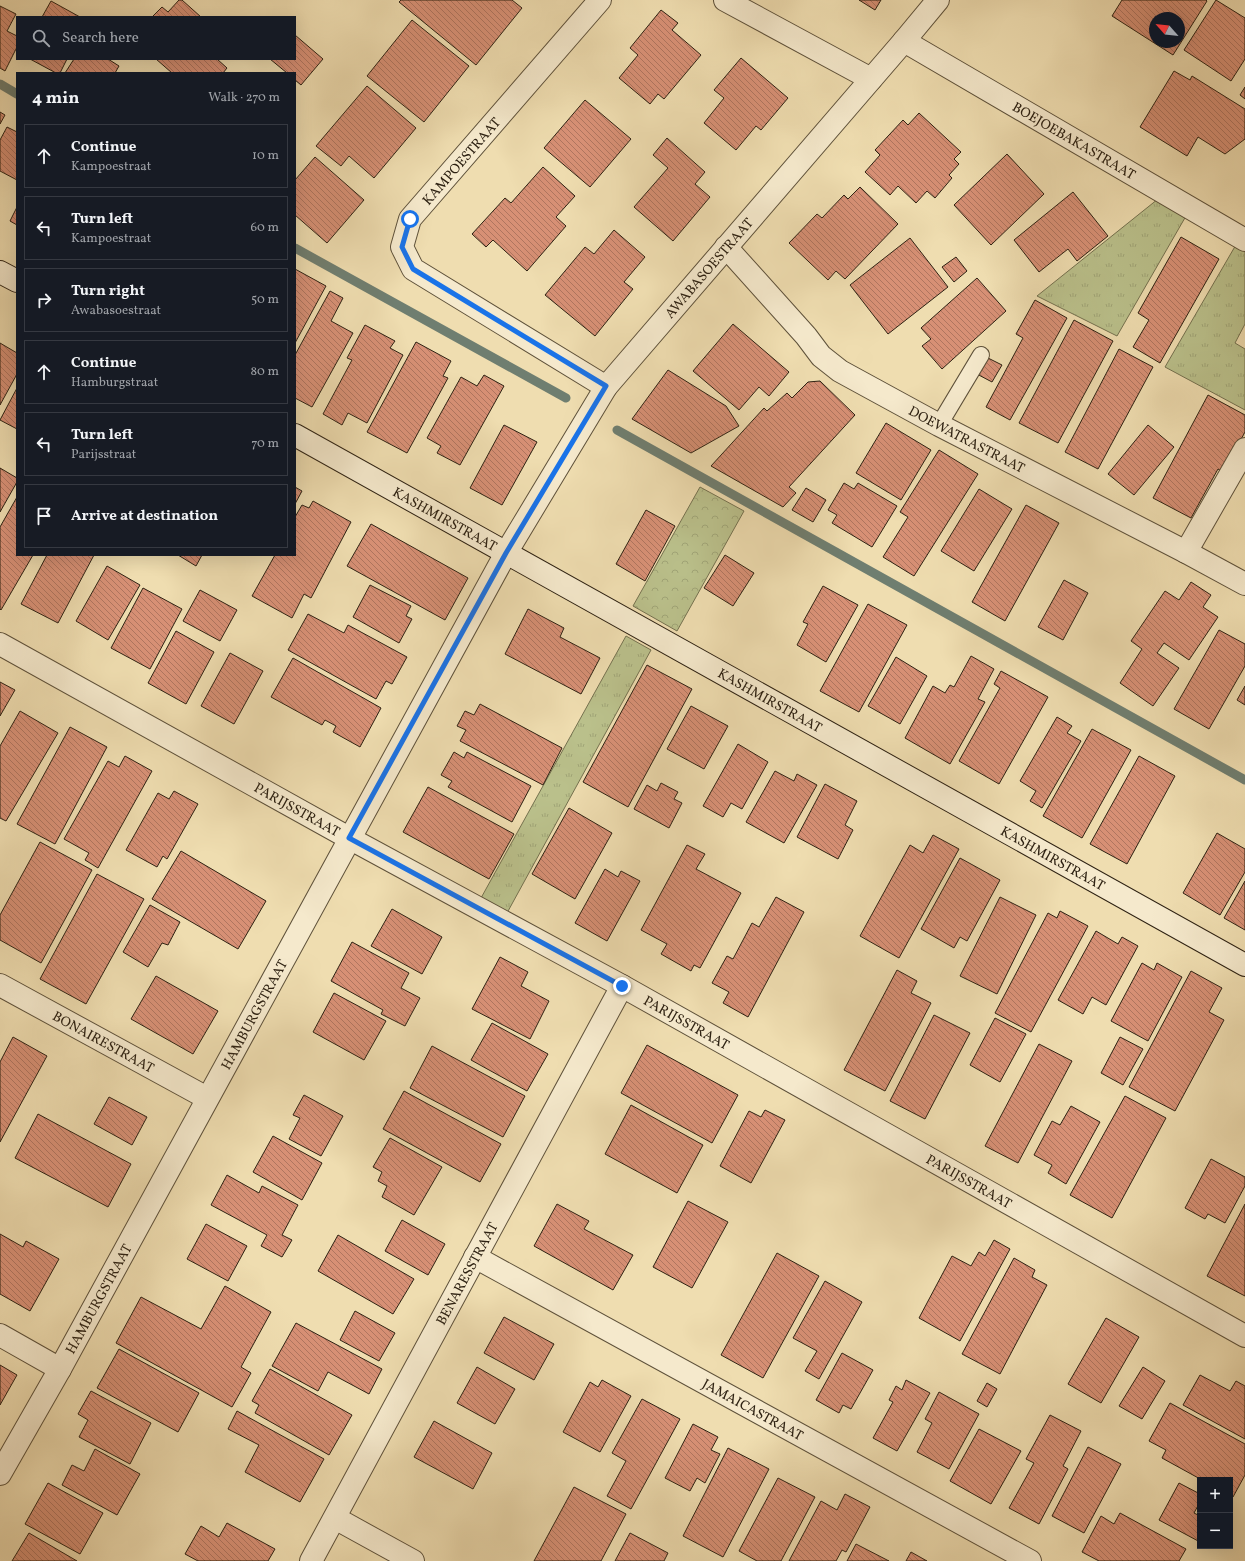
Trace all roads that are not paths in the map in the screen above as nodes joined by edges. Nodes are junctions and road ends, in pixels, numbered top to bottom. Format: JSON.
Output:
{"nodes":[{"id":1,"x":600,"y":0,"type":"edge"},
{"id":2,"x":725,"y":0,"type":"edge"},
{"id":3,"x":938,"y":0,"type":"edge"},
{"id":4,"x":904,"y":41,"type":"junction"},
{"id":5,"x":871,"y":79,"type":"junction"},
{"id":6,"x":1245,"y":240,"type":"edge"},
{"id":7,"x":726,"y":247,"type":"junction"},
{"id":8,"x":0,"y":272,"type":"edge"},
{"id":9,"x":16,"y":280,"type":"edge"},
{"id":10,"x":980,"y":354,"type":"dead end"},
{"id":11,"x":606,"y":386,"type":"junction"},
{"id":12,"x":939,"y":425,"type":"junction"},
{"id":13,"x":296,"y":436,"type":"edge"},
{"id":14,"x":1245,"y":449,"type":"edge"},
{"id":15,"x":1186,"y":552,"type":"junction"},
{"id":16,"x":506,"y":553,"type":"junction"},
{"id":17,"x":1245,"y":584,"type":"edge"},
{"id":18,"x":0,"y":644,"type":"edge"},
{"id":19,"x":349,"y":838,"type":"junction"},
{"id":20,"x":1245,"y":965,"type":"edge"},
{"id":21,"x":0,"y":985,"type":"edge"},
{"id":22,"x":622,"y":986,"type":"junction"},
{"id":23,"x":208,"y":1098,"type":"junction"},
{"id":24,"x":475,"y":1257,"type":"junction"},
{"id":25,"x":0,"y":1335,"type":"edge"},
{"id":26,"x":1245,"y":1336,"type":"edge"},
{"id":27,"x":60,"y":1369,"type":"junction"},
{"id":28,"x":0,"y":1474,"type":"edge"},
{"id":29,"x":335,"y":1518,"type":"junction"},
{"id":30,"x":311,"y":1561,"type":"edge"},
{"id":31,"x":413,"y":1561,"type":"edge"},
{"id":32,"x":1030,"y":1561,"type":"edge"}],
"edges":[{"from":1,"to":11,"type":"street","name":"KAMPOESTRAAT"},
{"from":2,"to":5,"type":"street"},
{"from":3,"to":4,"type":"street","name":"AWABASOESTRAAT"},
{"from":4,"to":5,"type":"street","name":"AWABASOESTRAAT"},
{"from":4,"to":6,"type":"street","name":"BOEJOEBAKASTRAAT"},
{"from":5,"to":7,"type":"street","name":"AWABASOESTRAAT"},
{"from":7,"to":11,"type":"street","name":"AWABASOESTRAAT"},
{"from":7,"to":12,"type":"street","name":"DOEWATRASTRAAT"},
{"from":8,"to":9,"type":"street"},
{"from":10,"to":12,"type":"lane"},
{"from":11,"to":16,"type":"street","name":"AWABASOESTRAAT"},
{"from":12,"to":15,"type":"street","name":"DOEWATRASTRAAT"},
{"from":13,"to":16,"type":"street","name":"KASHMIRSTRAAT"},
{"from":14,"to":15,"type":"street"},
{"from":15,"to":17,"type":"street","name":"DOEWATRASTRAAT"},
{"from":16,"to":19,"type":"street","name":"HAMBURGSTRAAT"},
{"from":16,"to":20,"type":"street","name":"KASHMIRSTRAAT"},
{"from":18,"to":19,"type":"street","name":"PARIJSSTRAAT"},
{"from":19,"to":22,"type":"street","name":"PARIJSSTRAAT"},
{"from":19,"to":23,"type":"street","name":"HAMBURGSTRAAT"},
{"from":21,"to":23,"type":"street","name":"BONAIRESTRAAT"},
{"from":22,"to":24,"type":"street","name":"BENARESSTRAAT"},
{"from":22,"to":26,"type":"street","name":"PARIJSSTRAAT"},
{"from":23,"to":27,"type":"street","name":"HAMBURGSTRAAT"},
{"from":24,"to":29,"type":"street","name":"BENARESSTRAAT"},
{"from":24,"to":32,"type":"street","name":"JAMAICASTRAAT"},
{"from":25,"to":27,"type":"street"},
{"from":27,"to":28,"type":"street","name":"HAMBURGSTRAAT"},
{"from":29,"to":30,"type":"street","name":"BENARESSTRAAT"},
{"from":29,"to":31,"type":"street"}]}
